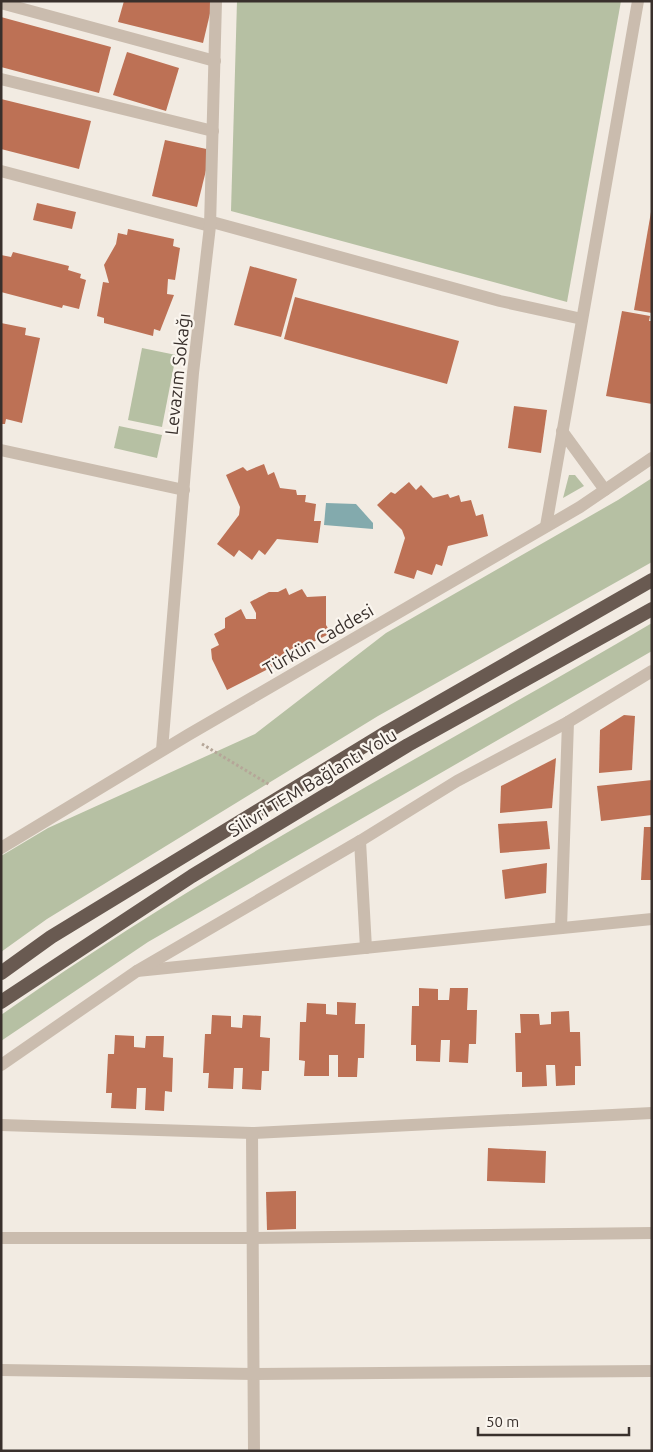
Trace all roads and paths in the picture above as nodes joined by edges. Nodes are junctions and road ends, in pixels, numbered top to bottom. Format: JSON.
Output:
{"nodes":[{"id":1,"x":216,"y":1,"type":"edge"},
{"id":2,"x":638,"y":1,"type":"edge"},
{"id":3,"x":1,"y":3,"type":"edge"},
{"id":4,"x":215,"y":61,"type":"junction"},
{"id":5,"x":1,"y":79,"type":"edge"},
{"id":6,"x":213,"y":131,"type":"junction"},
{"id":7,"x":1,"y":171,"type":"edge"},
{"id":8,"x":211,"y":224,"type":"junction"},
{"id":9,"x":582,"y":319,"type":"junction"},
{"id":10,"x":562,"y":431,"type":"junction"},
{"id":11,"x":1,"y":450,"type":"edge"},
{"id":12,"x":652,"y":458,"type":"edge"},
{"id":13,"x":184,"y":490,"type":"junction"},
{"id":14,"x":605,"y":490,"type":"junction"},
{"id":15,"x":546,"y":526,"type":"junction"},
{"id":16,"x":652,"y":580,"type":"edge"},
{"id":17,"x":652,"y":609,"type":"edge"},
{"id":18,"x":652,"y":671,"type":"edge"},
{"id":19,"x":568,"y":722,"type":"junction"},
{"id":20,"x":188,"y":735,"type":"junction"},
{"id":21,"x":162,"y":750,"type":"junction"},
{"id":22,"x":285,"y":794,"type":"junction"},
{"id":23,"x":360,"y":842,"type":"junction"},
{"id":24,"x":1,"y":848,"type":"edge"},
{"id":25,"x":652,"y":919,"type":"edge"},
{"id":26,"x":561,"y":928,"type":"junction"},
{"id":27,"x":366,"y":948,"type":"junction"},
{"id":28,"x":137,"y":971,"type":"junction"},
{"id":29,"x":1,"y":973,"type":"edge"},
{"id":30,"x":1,"y":1002,"type":"edge"},
{"id":31,"x":1,"y":1065,"type":"edge"},
{"id":32,"x":652,"y":1113,"type":"edge"},
{"id":33,"x":1,"y":1125,"type":"edge"},
{"id":34,"x":252,"y":1133,"type":"junction"},
{"id":35,"x":652,"y":1233,"type":"edge"},
{"id":36,"x":1,"y":1238,"type":"edge"},
{"id":37,"x":253,"y":1238,"type":"junction"},
{"id":38,"x":1,"y":1370,"type":"edge"},
{"id":39,"x":652,"y":1372,"type":"edge"},
{"id":40,"x":254,"y":1374,"type":"junction"},
{"id":41,"x":254,"y":1451,"type":"edge"}],
"edges":[{"from":1,"to":4,"type":"street","name":"Levazım Sokağı"},
{"from":2,"to":9,"type":"street"},
{"from":3,"to":4,"type":"street"},
{"from":4,"to":6,"type":"street","name":"Levazım Sokağı"},
{"from":5,"to":6,"type":"street"},
{"from":6,"to":8,"type":"street","name":"Levazım Sokağı"},
{"from":7,"to":8,"type":"street"},
{"from":8,"to":9,"type":"street"},
{"from":8,"to":13,"type":"street","name":"Levazım Sokağı"},
{"from":9,"to":10,"type":"street"},
{"from":10,"to":14,"type":"street"},
{"from":10,"to":15,"type":"street"},
{"from":11,"to":13,"type":"street"},
{"from":12,"to":14,"type":"street","name":"Türkün Caddesi"},
{"from":13,"to":21,"type":"street","name":"Levazım Sokağı"},
{"from":14,"to":15,"type":"street","name":"Türkün Caddesi"},
{"from":15,"to":20,"type":"street","name":"Türkün Caddesi"},
{"from":16,"to":22,"type":"highway","name":"Silivri TEM Bağlantı Yolu"},
{"from":17,"to":30,"type":"highway","name":"Silivri TEM Bağlantı Yolu"},
{"from":18,"to":19,"type":"street"},
{"from":19,"to":23,"type":"street"},
{"from":19,"to":26,"type":"street"},
{"from":20,"to":21,"type":"street","name":"Türkün Caddesi"},
{"from":20,"to":22,"type":"path"},
{"from":21,"to":24,"type":"street","name":"Türkün Caddesi"},
{"from":22,"to":29,"type":"highway","name":"Silivri TEM Bağlantı Yolu"},
{"from":23,"to":27,"type":"street"},
{"from":23,"to":28,"type":"street"},
{"from":25,"to":26,"type":"street"},
{"from":26,"to":27,"type":"street"},
{"from":27,"to":28,"type":"street"},
{"from":28,"to":31,"type":"street"},
{"from":32,"to":34,"type":"street"},
{"from":33,"to":34,"type":"street"},
{"from":34,"to":37,"type":"street"},
{"from":35,"to":37,"type":"street"},
{"from":36,"to":37,"type":"street"},
{"from":37,"to":40,"type":"street"},
{"from":38,"to":40,"type":"street"},
{"from":39,"to":40,"type":"street"},
{"from":40,"to":41,"type":"street"}]}
